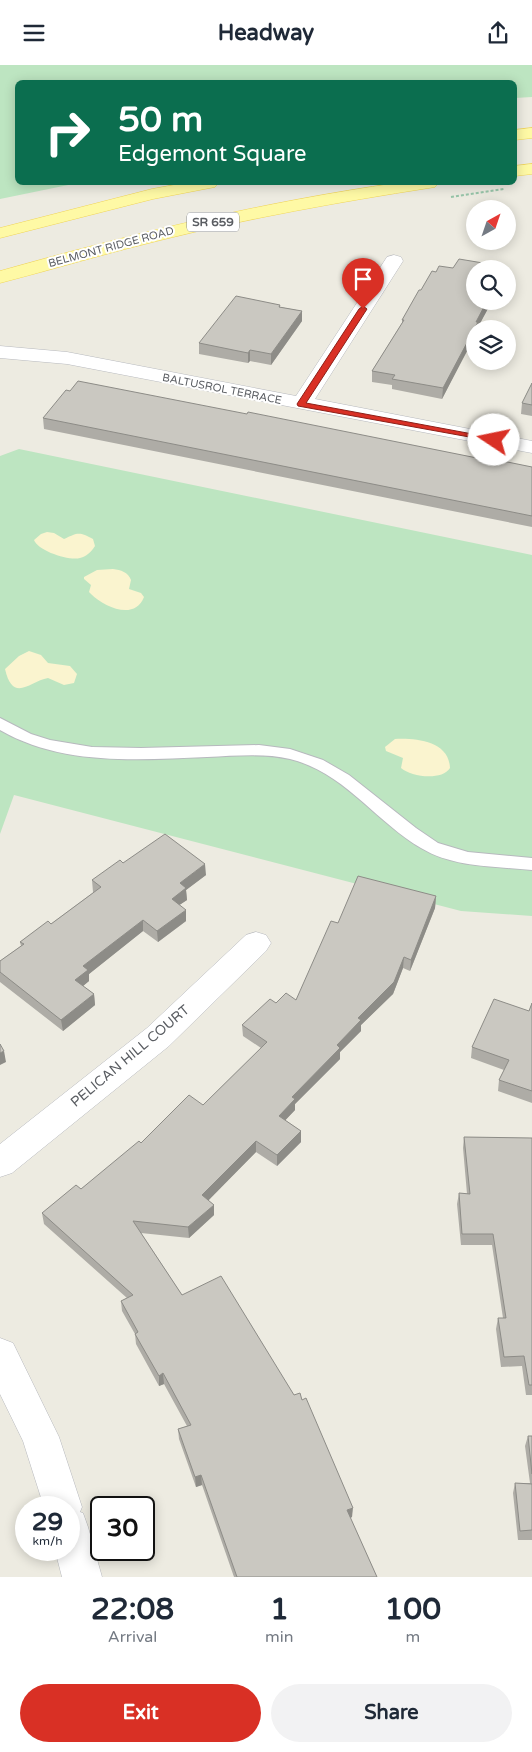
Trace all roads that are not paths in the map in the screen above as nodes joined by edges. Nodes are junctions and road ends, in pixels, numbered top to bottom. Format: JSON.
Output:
{"nodes":[{"id":1,"x":532,"y":133,"type":"edge"},
{"id":2,"x":517,"y":135,"type":"edge"},
{"id":3,"x":532,"y":169,"type":"edge"},
{"id":4,"x":517,"y":171,"type":"edge"},
{"id":5,"x":200,"y":185,"type":"edge"},
{"id":6,"x":417,"y":185,"type":"edge"},
{"id":7,"x":0,"y":233,"type":"edge"},
{"id":8,"x":394,"y":261,"type":"dead end"},
{"id":9,"x":0,"y":277,"type":"edge"},
{"id":10,"x":0,"y":352,"type":"edge"},
{"id":11,"x":301,"y":404,"type":"junction"},
{"id":12,"x":532,"y":447,"type":"edge"},
{"id":13,"x":0,"y":723,"type":"edge"},
{"id":14,"x":532,"y":864,"type":"edge"},
{"id":15,"x":256,"y":943,"type":"dead end"},
{"id":16,"x":0,"y":1163,"type":"edge"},
{"id":17,"x":0,"y":1355,"type":"edge"},
{"id":18,"x":59,"y":1496,"type":"edge"},
{"id":19,"x":78,"y":1561,"type":"edge"},
{"id":20,"x":82,"y":1577,"type":"edge"}],
"edges":[{"from":1,"to":2,"type":"main road"},
{"from":3,"to":4,"type":"main road"},
{"from":5,"to":7,"type":"main road"},
{"from":6,"to":9,"type":"main road","name":"BELMONT RIDGE ROAD","number":"SR 659"},
{"from":8,"to":11,"type":"street"},
{"from":10,"to":11,"type":"street","name":"BALTUSROL TERRACE"},
{"from":11,"to":12,"type":"street","name":"BALTUSROL TERRACE"},
{"from":13,"to":14,"type":"lane"},
{"from":15,"to":16,"type":"street","name":"PELICAN HILL COURT"},
{"from":17,"to":18,"type":"street"},
{"from":19,"to":20,"type":"street"}]}
